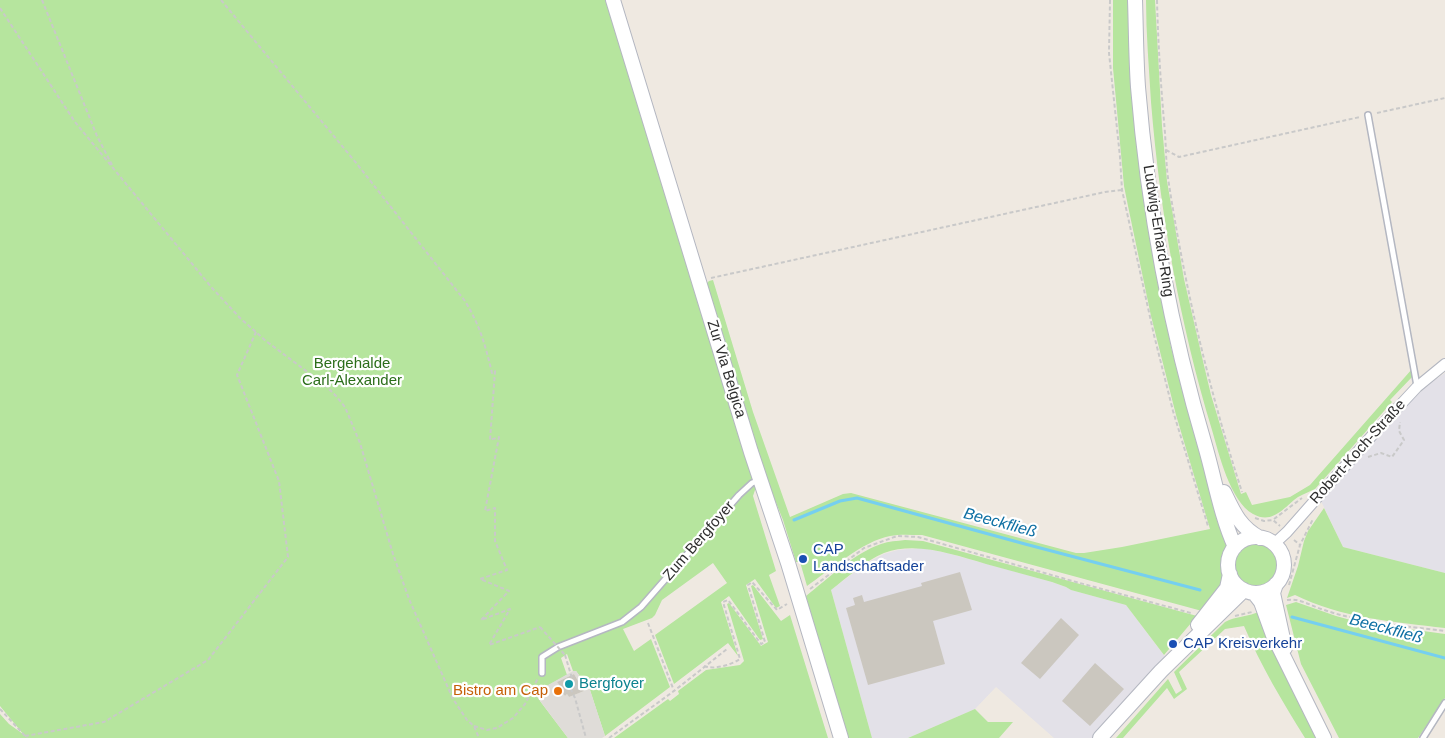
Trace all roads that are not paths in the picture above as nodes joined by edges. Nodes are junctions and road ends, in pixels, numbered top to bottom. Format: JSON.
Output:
{"nodes":[{"id":1,"x":613,"y":0,"type":"edge"},
{"id":2,"x":1135,"y":0,"type":"edge"},
{"id":3,"x":1368,"y":115,"type":"road end"},
{"id":4,"x":1445,"y":364,"type":"edge"},
{"id":5,"x":1417,"y":387,"type":"junction"},
{"id":6,"x":1208,"y":457,"type":"junction"},
{"id":7,"x":761,"y":480,"type":"junction"},
{"id":8,"x":1260,"y":538,"type":"junction"},
{"id":9,"x":1274,"y":544,"type":"junction"},
{"id":10,"x":1235,"y":547,"type":"junction"},
{"id":11,"x":1230,"y":574,"type":"junction"},
{"id":12,"x":1282,"y":590,"type":"junction"},
{"id":13,"x":1249,"y":592,"type":"junction"},
{"id":14,"x":1288,"y":664,"type":"junction"},
{"id":15,"x":1162,"y":671,"type":"junction"},
{"id":16,"x":542,"y":673,"type":"road end"},
{"id":17,"x":1445,"y":703,"type":"edge"},
{"id":18,"x":841,"y":738,"type":"edge"},
{"id":19,"x":1100,"y":738,"type":"edge"},
{"id":20,"x":1324,"y":738,"type":"edge"},
{"id":21,"x":1423,"y":738,"type":"edge"}],
"edges":[{"from":1,"to":7,"type":"street","name":"Zur Via Belgica"},
{"from":2,"to":6,"type":"street","name":"Ludwig-Erhard-Ring"},
{"from":3,"to":5,"type":"lane"},
{"from":4,"to":5,"type":"street","name":"Robert-Koch-Straße"},
{"from":5,"to":9,"type":"street","name":"Robert-Koch-Straße"},
{"from":6,"to":8,"type":"street","name":"Ludwig-Erhard-Ring"},
{"from":6,"to":10,"type":"street","name":"Ludwig-Erhard-Ring"},
{"from":7,"to":16,"type":"lane","name":"Zum Bergfoyer"},
{"from":7,"to":18,"type":"street","name":"Zur Via Belgica"},
{"from":8,"to":9,"type":"street"},
{"from":8,"to":10,"type":"street"},
{"from":9,"to":12,"type":"street"},
{"from":10,"to":11,"type":"street"},
{"from":11,"to":13,"type":"street"},
{"from":11,"to":15,"type":"street"},
{"from":12,"to":13,"type":"street"},
{"from":12,"to":14,"type":"street"},
{"from":13,"to":14,"type":"street"},
{"from":13,"to":15,"type":"street"},
{"from":14,"to":20,"type":"street"},
{"from":15,"to":19,"type":"street"},
{"from":17,"to":21,"type":"lane"}]}
